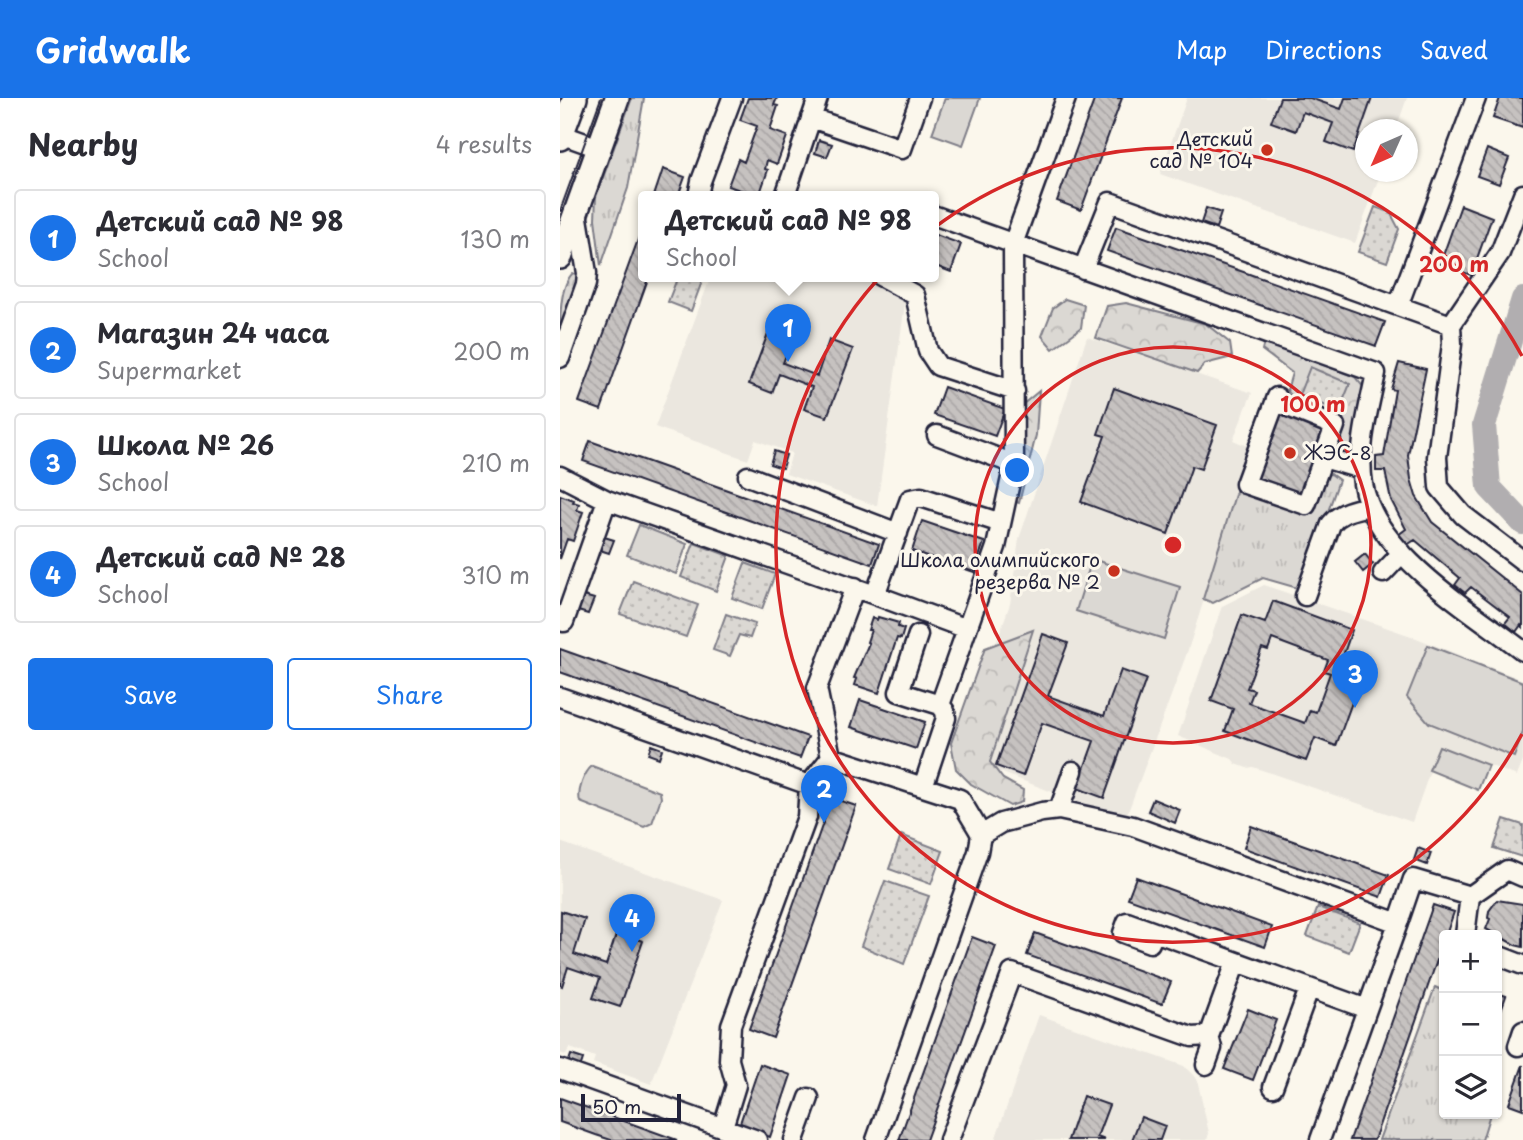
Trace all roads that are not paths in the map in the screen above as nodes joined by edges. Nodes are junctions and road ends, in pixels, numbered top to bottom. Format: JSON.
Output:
{"nodes":[{"id":1,"x":575,"y":98,"type":"edge"},
{"id":2,"x":617,"y":98,"type":"edge"},
{"id":3,"x":732,"y":98,"type":"edge"},
{"id":4,"x":818,"y":98,"type":"edge"},
{"id":5,"x":920,"y":98,"type":"edge"},
{"id":6,"x":1066,"y":98,"type":"edge"},
{"id":7,"x":1476,"y":98,"type":"edge"},
{"id":8,"x":811,"y":118,"type":"junction"},
{"id":9,"x":561,"y":135,"type":"edge"},
{"id":10,"x":599,"y":148,"type":"junction"},
{"id":11,"x":699,"y":191,"type":"edge"},
{"id":12,"x":787,"y":191,"type":"edge"},
{"id":13,"x":1523,"y":194,"type":"edge"},
{"id":14,"x":577,"y":210,"type":"junction"},
{"id":15,"x":939,"y":217,"type":"edge"},
{"id":16,"x":1013,"y":244,"type":"junction"},
{"id":17,"x":560,"y":257,"type":"edge"},
{"id":18,"x":1083,"y":269,"type":"junction"},
{"id":19,"x":891,"y":282,"type":"edge"},
{"id":20,"x":1398,"y":306,"type":"junction"},
{"id":21,"x":1451,"y":325,"type":"junction"},
{"id":22,"x":560,"y":358,"type":"edge"},
{"id":23,"x":1015,"y":391,"type":"junction"},
{"id":24,"x":936,"y":435,"type":"dead end"},
{"id":25,"x":1324,"y":458,"type":"junction"},
{"id":26,"x":1014,"y":464,"type":"junction"},
{"id":27,"x":1362,"y":469,"type":"junction"},
{"id":28,"x":560,"y":476,"type":"edge"},
{"id":29,"x":748,"y":477,"type":"dead end"},
{"id":30,"x":607,"y":500,"type":"junction"},
{"id":31,"x":1369,"y":506,"type":"junction"},
{"id":32,"x":1001,"y":523,"type":"junction"},
{"id":33,"x":898,"y":533,"type":"junction"},
{"id":34,"x":1402,"y":554,"type":"junction"},
{"id":35,"x":1523,"y":561,"type":"edge"},
{"id":36,"x":1383,"y":573,"type":"dead end"},
{"id":37,"x":855,"y":587,"type":"junction"},
{"id":38,"x":875,"y":595,"type":"junction"},
{"id":39,"x":1305,"y":596,"type":"dead end"},
{"id":40,"x":560,"y":621,"type":"edge"},
{"id":41,"x":967,"y":629,"type":"junction"},
{"id":42,"x":918,"y":635,"type":"dead end"},
{"id":43,"x":1523,"y":651,"type":"edge"},
{"id":44,"x":560,"y":697,"type":"edge"},
{"id":45,"x":940,"y":705,"type":"junction"},
{"id":46,"x":831,"y":757,"type":"junction"},
{"id":47,"x":1073,"y":771,"type":"dead end"},
{"id":48,"x":809,"y":785,"type":"junction"},
{"id":49,"x":923,"y":787,"type":"junction"},
{"id":50,"x":1059,"y":810,"type":"junction"},
{"id":51,"x":981,"y":835,"type":"junction"},
{"id":52,"x":1523,"y":877,"type":"edge"},
{"id":53,"x":1470,"y":896,"type":"junction"},
{"id":54,"x":1398,"y":923,"type":"junction"},
{"id":55,"x":1466,"y":930,"type":"edge"},
{"id":56,"x":1153,"y":932,"type":"dead end"},
{"id":57,"x":1502,"y":958,"type":"edge"},
{"id":58,"x":1236,"y":962,"type":"junction"},
{"id":59,"x":1523,"y":965,"type":"edge"},
{"id":60,"x":1309,"y":989,"type":"junction"},
{"id":61,"x":1367,"y":1009,"type":"junction"},
{"id":62,"x":1209,"y":1036,"type":"junction"},
{"id":63,"x":1206,"y":1065,"type":"dead end"},
{"id":64,"x":560,"y":1069,"type":"edge"},
{"id":65,"x":1273,"y":1087,"type":"dead end"},
{"id":66,"x":809,"y":1098,"type":"dead end"},
{"id":67,"x":723,"y":1127,"type":"junction"},
{"id":68,"x":757,"y":1140,"type":"edge"},
{"id":69,"x":794,"y":1140,"type":"edge"},
{"id":70,"x":876,"y":1140,"type":"edge"},
{"id":71,"x":949,"y":1140,"type":"edge"},
{"id":72,"x":1320,"y":1140,"type":"edge"}],
"edges":[{"from":1,"to":9,"type":"main road"},
{"from":2,"to":10,"type":"main road"},
{"from":3,"to":11,"type":"street"},
{"from":4,"to":8,"type":"street"},
{"from":5,"to":8,"type":"street"},
{"from":6,"to":16,"type":"street"},
{"from":7,"to":20,"type":"street"},
{"from":8,"to":12,"type":"street"},
{"from":9,"to":10,"type":"street"},
{"from":10,"to":14,"type":"main road"},
{"from":13,"to":21,"type":"street"},
{"from":14,"to":17,"type":"main road"},
{"from":14,"to":22,"type":"street"},
{"from":15,"to":16,"type":"street"},
{"from":16,"to":18,"type":"street"},
{"from":16,"to":23,"type":"street"},
{"from":18,"to":20,"type":"street"},
{"from":18,"to":27,"type":"street"},
{"from":19,"to":23,"type":"street"},
{"from":20,"to":21,"type":"street"},
{"from":21,"to":35,"type":"street"},
{"from":23,"to":26,"type":"street"},
{"from":24,"to":26,"type":"street"},
{"from":25,"to":25,"type":"street"},
{"from":25,"to":27,"type":"street"},
{"from":26,"to":32,"type":"street"},
{"from":27,"to":31,"type":"street"},
{"from":28,"to":30,"type":"street"},
{"from":29,"to":33,"type":"street"},
{"from":30,"to":37,"type":"street"},
{"from":30,"to":40,"type":"street"},
{"from":31,"to":34,"type":"street"},
{"from":31,"to":39,"type":"street"},
{"from":32,"to":33,"type":"street"},
{"from":32,"to":41,"type":"street"},
{"from":33,"to":38,"type":"street"},
{"from":34,"to":36,"type":"street"},
{"from":34,"to":43,"type":"street"},
{"from":37,"to":38,"type":"street"},
{"from":37,"to":46,"type":"street"},
{"from":38,"to":41,"type":"street"},
{"from":41,"to":45,"type":"street"},
{"from":42,"to":45,"type":"street"},
{"from":44,"to":48,"type":"street"},
{"from":45,"to":49,"type":"street"},
{"from":46,"to":48,"type":"street"},
{"from":46,"to":49,"type":"street"},
{"from":47,"to":50,"type":"street"},
{"from":48,"to":67,"type":"street"},
{"from":49,"to":51,"type":"street"},
{"from":50,"to":51,"type":"street"},
{"from":50,"to":54,"type":"street"},
{"from":51,"to":70,"type":"street"},
{"from":52,"to":53,"type":"street"},
{"from":53,"to":54,"type":"street"},
{"from":53,"to":55,"type":"street"},
{"from":54,"to":61,"type":"street"},
{"from":56,"to":58,"type":"street"},
{"from":57,"to":59,"type":"street"},
{"from":58,"to":60,"type":"street"},
{"from":58,"to":62,"type":"street"},
{"from":60,"to":61,"type":"street"},
{"from":60,"to":65,"type":"street"},
{"from":61,"to":72,"type":"street"},
{"from":62,"to":63,"type":"street"},
{"from":62,"to":71,"type":"street"},
{"from":64,"to":67,"type":"street"},
{"from":66,"to":69,"type":"street"},
{"from":67,"to":68,"type":"street"}]}
